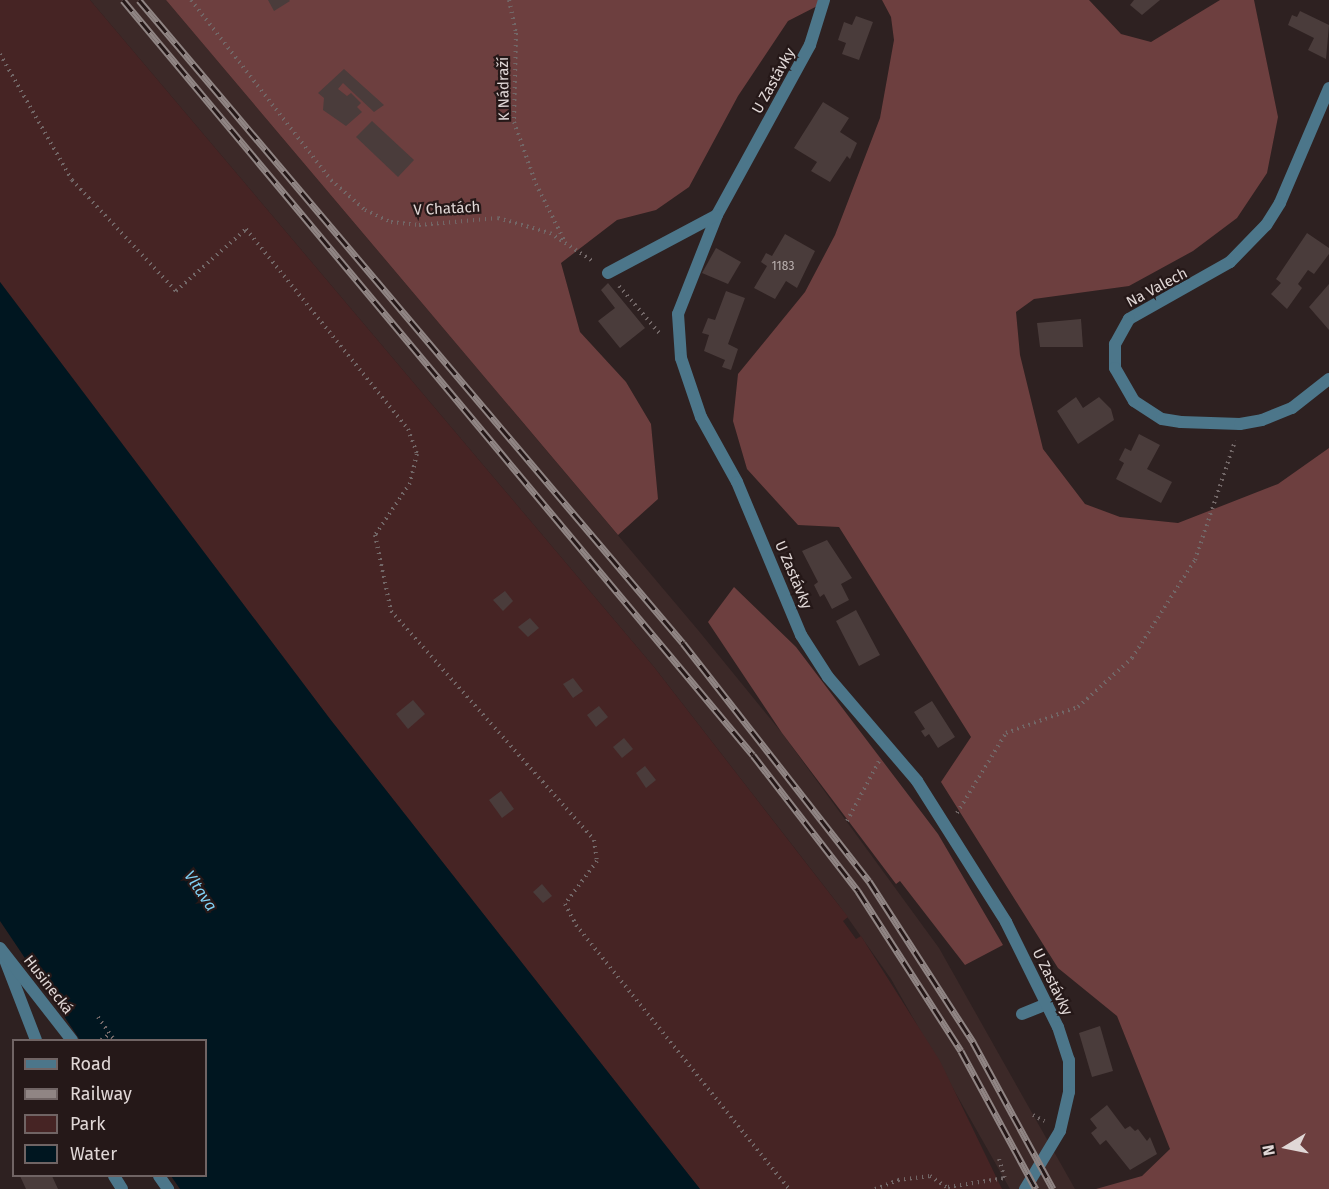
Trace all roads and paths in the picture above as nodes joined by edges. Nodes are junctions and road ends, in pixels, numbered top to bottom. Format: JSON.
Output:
{"nodes":[{"id":1,"x":191,"y":0,"type":"edge"},
{"id":2,"x":509,"y":0,"type":"edge"},
{"id":3,"x":824,"y":0,"type":"edge"},
{"id":4,"x":0,"y":54,"type":"edge"},
{"id":5,"x":1329,"y":88,"type":"edge"},
{"id":6,"x":717,"y":215,"type":"junction"},
{"id":7,"x":565,"y":240,"type":"junction"},
{"id":8,"x":608,"y":273,"type":"junction"},
{"id":9,"x":681,"y":358,"type":"junction"},
{"id":10,"x":1329,"y":379,"type":"edge"},
{"id":11,"x":1240,"y":424,"type":"junction"},
{"id":12,"x":887,"y":746,"type":"junction"},
{"id":13,"x":847,"y":821,"type":"dead end"},
{"id":14,"x":947,"y":828,"type":"junction"},
{"id":15,"x":0,"y":948,"type":"edge"},
{"id":16,"x":1047,"y":1004,"type":"junction"},
{"id":17,"x":1022,"y":1014,"type":"dead end"},
{"id":18,"x":98,"y":1017,"type":"dead end"},
{"id":19,"x":110,"y":1034,"type":"junction"},
{"id":20,"x":35,"y":1039,"type":"edge"},
{"id":21,"x":70,"y":1039,"type":"edge"},
{"id":22,"x":104,"y":1039,"type":"edge"},
{"id":23,"x":113,"y":1039,"type":"edge"},
{"id":24,"x":999,"y":1159,"type":"dead end"},
{"id":25,"x":1005,"y":1178,"type":"junction"},
{"id":26,"x":1009,"y":1184,"type":"dead end"},
{"id":27,"x":948,"y":1188,"type":"edge"},
{"id":28,"x":789,"y":1189,"type":"edge"},
{"id":29,"x":875,"y":1189,"type":"edge"},
{"id":30,"x":1025,"y":1189,"type":"edge"}],
"edges":[{"from":1,"to":7,"type":"path","name":"V Chatách"},
{"from":2,"to":7,"type":"path","name":"K Nádraží"},
{"from":3,"to":6,"type":"street","name":"U Zastávky"},
{"from":4,"to":28,"type":"path"},
{"from":5,"to":11,"type":"street","name":"Na Valech"},
{"from":6,"to":8,"type":"street"},
{"from":6,"to":9,"type":"street","name":"U Zastávky"},
{"from":7,"to":8,"type":"path","name":"V Chatách"},
{"from":8,"to":9,"type":"path","name":"V Chatách"},
{"from":9,"to":12,"type":"street","name":"U Zastávky"},
{"from":10,"to":11,"type":"street","name":"Na Valech"},
{"from":11,"to":14,"type":"path"},
{"from":12,"to":13,"type":"path"},
{"from":12,"to":14,"type":"street","name":"U Zastávky"},
{"from":14,"to":16,"type":"street","name":"U Zastávky"},
{"from":15,"to":20,"type":"street"},
{"from":15,"to":21,"type":"street","name":"Husinecká"},
{"from":16,"to":17,"type":"street"},
{"from":16,"to":30,"type":"street","name":"U Zastávky"},
{"from":18,"to":19,"type":"path"},
{"from":19,"to":22,"type":"path"},
{"from":19,"to":23,"type":"path"},
{"from":24,"to":25,"type":"path"},
{"from":25,"to":26,"type":"path"},
{"from":25,"to":27,"type":"path"},
{"from":27,"to":29,"type":"path"}]}
